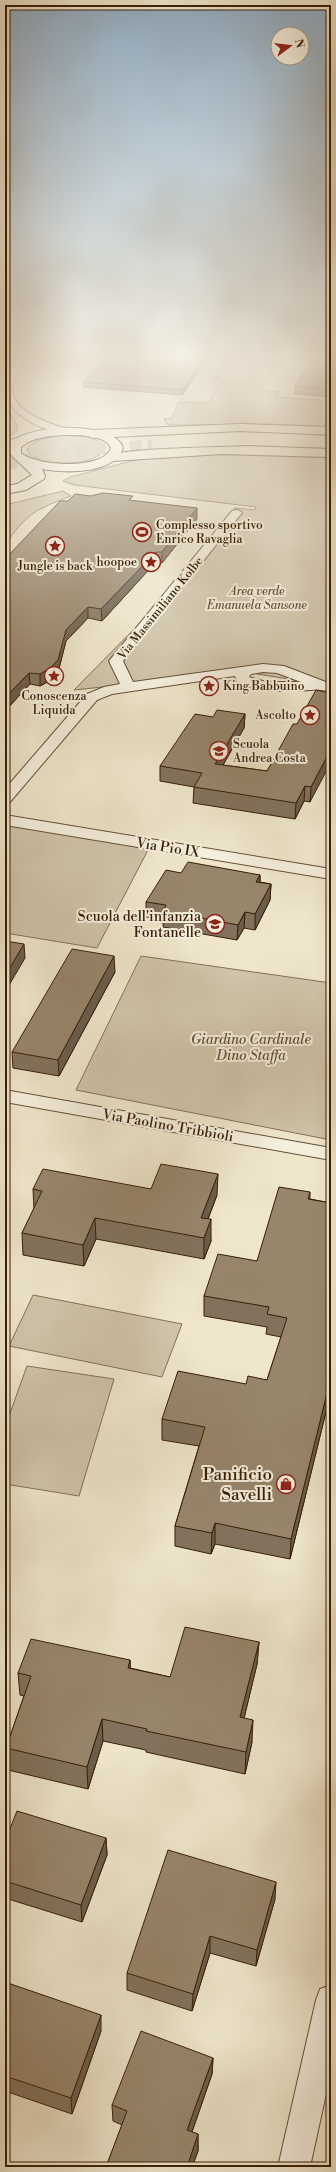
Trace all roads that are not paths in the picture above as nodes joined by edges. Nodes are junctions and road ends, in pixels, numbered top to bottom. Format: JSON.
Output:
{"nodes":[{"id":1,"x":20,"y":457,"type":"edge"},
{"id":2,"x":113,"y":457,"type":"edge"},
{"id":3,"x":27,"y":462,"type":"junction"},
{"id":4,"x":79,"y":467,"type":"junction"},
{"id":5,"x":5,"y":490,"type":"edge"},
{"id":6,"x":5,"y":495,"type":"edge"},
{"id":7,"x":236,"y":513,"type":"dead end"},
{"id":8,"x":249,"y":669,"type":"junction"},
{"id":9,"x":207,"y":676,"type":"junction"},
{"id":10,"x":248,"y":683,"type":"junction"},
{"id":11,"x":128,"y":687,"type":"junction"},
{"id":12,"x":328,"y":687,"type":"edge"},
{"id":13,"x":5,"y":799,"type":"edge"},
{"id":14,"x":5,"y":820,"type":"edge"},
{"id":15,"x":331,"y":874,"type":"edge"},
{"id":16,"x":5,"y":1096,"type":"edge"},
{"id":17,"x":331,"y":1154,"type":"edge"},
{"id":18,"x":331,"y":2000,"type":"edge"},
{"id":19,"x":294,"y":2167,"type":"edge"}],
"edges":[{"from":1,"to":3,"type":"street"},
{"from":2,"to":4,"type":"street"},
{"from":3,"to":4,"type":"street"},
{"from":3,"to":5,"type":"street"},
{"from":4,"to":6,"type":"street"},
{"from":7,"to":11,"type":"street","name":"Via Massimiliano Kolbe"},
{"from":8,"to":9,"type":"street"},
{"from":8,"to":10,"type":"street"},
{"from":8,"to":12,"type":"street"},
{"from":9,"to":10,"type":"street"},
{"from":9,"to":11,"type":"street"},
{"from":10,"to":12,"type":"street"},
{"from":11,"to":13,"type":"street"},
{"from":14,"to":15,"type":"street","name":"Via Pio IX"},
{"from":16,"to":17,"type":"street","name":"Via Paolino Tribbioli"},
{"from":18,"to":19,"type":"street"}]}
